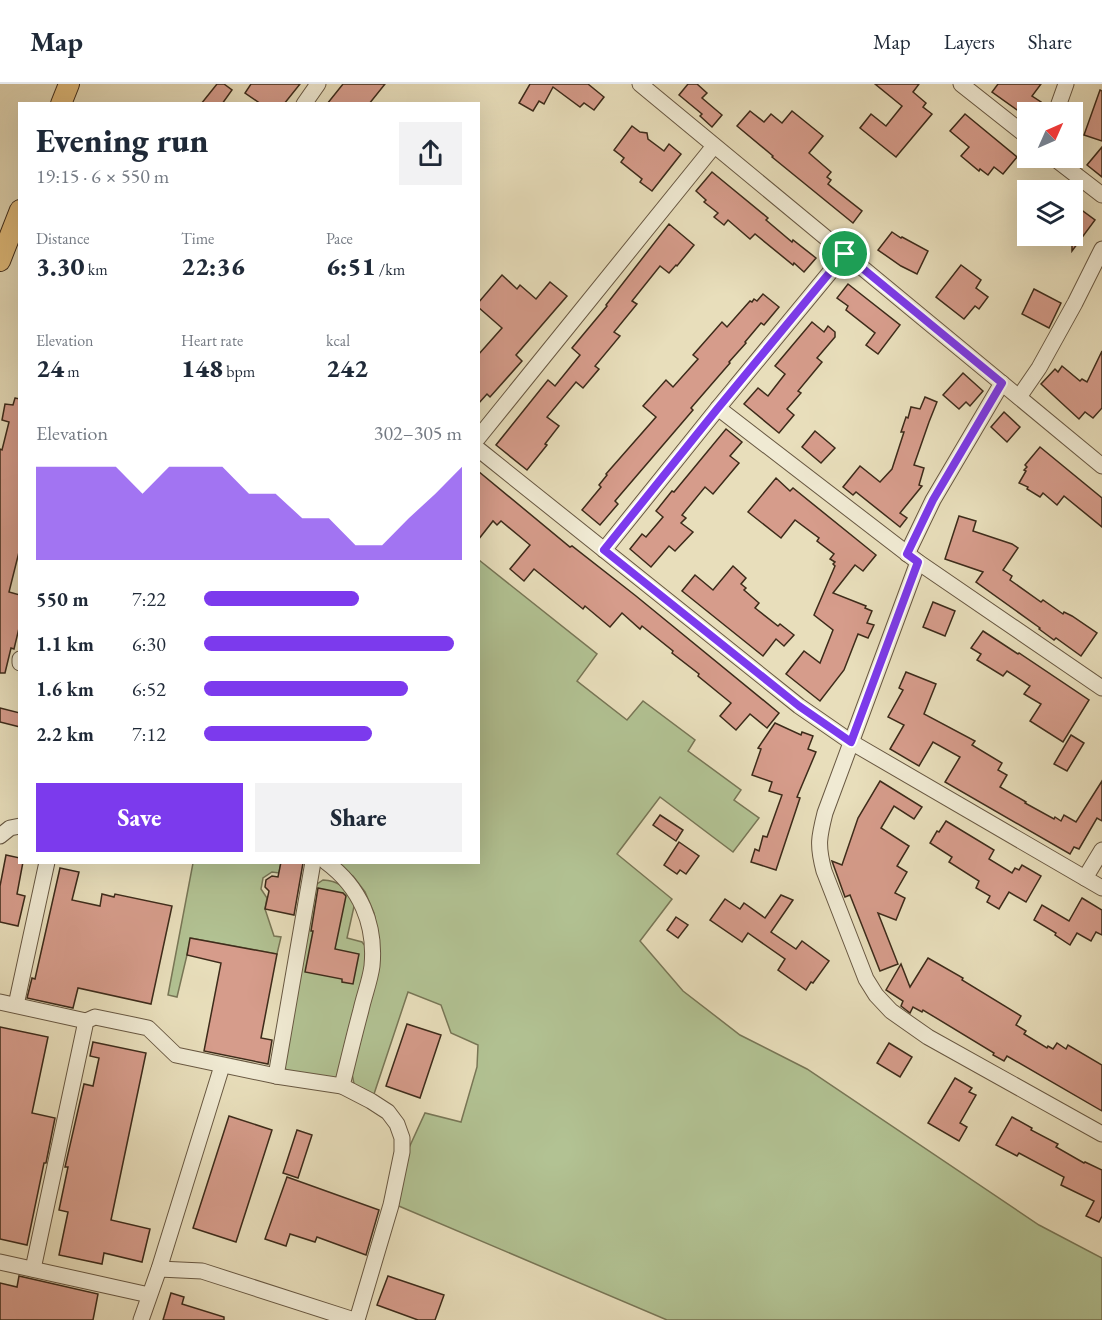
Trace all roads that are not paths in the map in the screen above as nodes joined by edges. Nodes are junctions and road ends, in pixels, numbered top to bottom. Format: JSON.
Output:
{"nodes":[{"id":1,"x":69,"y":84,"type":"edge"},
{"id":2,"x":317,"y":84,"type":"edge"},
{"id":3,"x":640,"y":84,"type":"edge"},
{"id":4,"x":961,"y":84,"type":"edge"},
{"id":5,"x":1066,"y":84,"type":"edge"},
{"id":6,"x":62,"y":102,"type":"edge"},
{"id":7,"x":305,"y":102,"type":"edge"},
{"id":8,"x":1060,"y":102,"type":"edge"},
{"id":9,"x":1017,"y":127,"type":"edge"},
{"id":10,"x":714,"y":146,"type":"junction"},
{"id":11,"x":1067,"y":168,"type":"edge"},
{"id":12,"x":1102,"y":195,"type":"edge"},
{"id":13,"x":18,"y":215,"type":"edge"},
{"id":14,"x":1102,"y":249,"type":"edge"},
{"id":15,"x":845,"y":254,"type":"junction"},
{"id":16,"x":0,"y":261,"type":"edge"},
{"id":17,"x":1002,"y":383,"type":"junction"},
{"id":18,"x":1019,"y":397,"type":"junction"},
{"id":19,"x":718,"y":408,"type":"junction"},
{"id":20,"x":480,"y":436,"type":"edge"},
{"id":21,"x":480,"y":451,"type":"edge"},
{"id":22,"x":1102,"y":466,"type":"edge"},
{"id":23,"x":604,"y":550,"type":"junction"},
{"id":24,"x":913,"y":558,"type":"junction"},
{"id":25,"x":1102,"y":688,"type":"edge"},
{"id":26,"x":851,"y":742,"type":"junction"},
{"id":27,"x":18,"y":826,"type":"edge"},
{"id":28,"x":0,"y":836,"type":"edge"},
{"id":29,"x":1102,"y":850,"type":"edge"},
{"id":30,"x":46,"y":864,"type":"edge"},
{"id":31,"x":313,"y":864,"type":"edge"},
{"id":32,"x":328,"y":864,"type":"edge"},
{"id":33,"x":1085,"y":878,"type":"junction"},
{"id":34,"x":1102,"y":888,"type":"edge"},
{"id":35,"x":0,"y":1002,"type":"edge"},
{"id":36,"x":16,"y":1005,"type":"junction"},
{"id":37,"x":86,"y":1021,"type":"junction"},
{"id":38,"x":222,"y":1066,"type":"junction"},
{"id":39,"x":276,"y":1076,"type":"junction"},
{"id":40,"x":342,"y":1086,"type":"junction"},
{"id":41,"x":1102,"y":1134,"type":"edge"},
{"id":42,"x":0,"y":1262,"type":"edge"},
{"id":43,"x":33,"y":1269,"type":"junction"},
{"id":44,"x":159,"y":1269,"type":"junction"},
{"id":45,"x":149,"y":1295,"type":"junction"},
{"id":46,"x":141,"y":1320,"type":"edge"},
{"id":47,"x":355,"y":1320,"type":"edge"}],
"edges":[{"from":1,"to":6,"type":"main road"},
{"from":2,"to":7,"type":"street"},
{"from":3,"to":10,"type":"street"},
{"from":4,"to":9,"type":"street"},
{"from":5,"to":8,"type":"street"},
{"from":10,"to":15,"type":"street"},
{"from":10,"to":20,"type":"street"},
{"from":11,"to":12,"type":"street"},
{"from":13,"to":16,"type":"main road"},
{"from":14,"to":18,"type":"street"},
{"from":15,"to":17,"type":"street"},
{"from":15,"to":19,"type":"street"},
{"from":17,"to":18,"type":"street"},
{"from":17,"to":24,"type":"street"},
{"from":18,"to":22,"type":"street"},
{"from":19,"to":23,"type":"street"},
{"from":19,"to":24,"type":"street"},
{"from":21,"to":23,"type":"street"},
{"from":23,"to":26,"type":"street"},
{"from":24,"to":25,"type":"street"},
{"from":24,"to":26,"type":"street"},
{"from":26,"to":33,"type":"street"},
{"from":26,"to":41,"type":"street"},
{"from":27,"to":28,"type":"street"},
{"from":29,"to":33,"type":"street"},
{"from":30,"to":36,"type":"street"},
{"from":31,"to":39,"type":"street"},
{"from":32,"to":40,"type":"street"},
{"from":33,"to":34,"type":"street"},
{"from":35,"to":36,"type":"street"},
{"from":36,"to":37,"type":"street"},
{"from":37,"to":38,"type":"street"},
{"from":37,"to":43,"type":"street"},
{"from":38,"to":39,"type":"street"},
{"from":38,"to":44,"type":"street"},
{"from":39,"to":40,"type":"street"},
{"from":40,"to":47,"type":"street"},
{"from":42,"to":43,"type":"street"},
{"from":43,"to":45,"type":"street"},
{"from":44,"to":45,"type":"street"},
{"from":44,"to":47,"type":"street"},
{"from":45,"to":46,"type":"street"}]}
